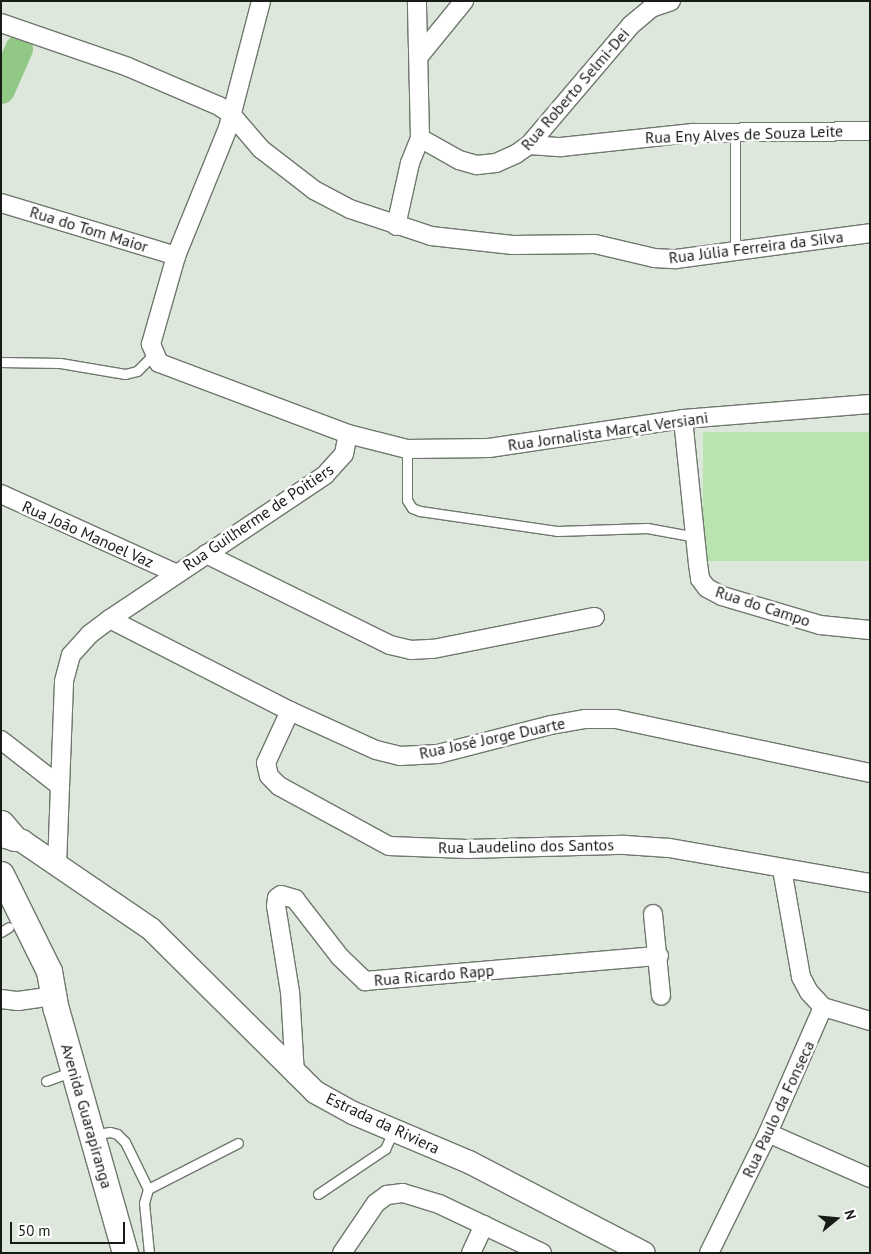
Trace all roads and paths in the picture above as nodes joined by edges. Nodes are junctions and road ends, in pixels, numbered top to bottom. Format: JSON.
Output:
{"nodes":[{"id":1,"x":261,"y":1,"type":"edge"},
{"id":2,"x":417,"y":1,"type":"edge"},
{"id":3,"x":464,"y":1,"type":"edge"},
{"id":4,"x":671,"y":1,"type":"edge"},
{"id":5,"x":1,"y":23,"type":"edge"},
{"id":6,"x":420,"y":55,"type":"junction"},
{"id":7,"x":231,"y":114,"type":"junction"},
{"id":8,"x":870,"y":131,"type":"edge"},
{"id":9,"x":735,"y":132,"type":"junction"},
{"id":10,"x":420,"y":138,"type":"junction"},
{"id":11,"x":529,"y":145,"type":"junction"},
{"id":12,"x":1,"y":203,"type":"edge"},
{"id":13,"x":396,"y":226,"type":"junction"},
{"id":14,"x":870,"y":233,"type":"edge"},
{"id":15,"x":735,"y":251,"type":"junction"},
{"id":16,"x":176,"y":256,"type":"junction"},
{"id":17,"x":154,"y":356,"type":"junction"},
{"id":18,"x":1,"y":362,"type":"edge"},
{"id":19,"x":870,"y":404,"type":"edge"},
{"id":20,"x":684,"y":419,"type":"junction"},
{"id":21,"x":348,"y":434,"type":"junction"},
{"id":22,"x":407,"y":449,"type":"junction"},
{"id":23,"x":1,"y":494,"type":"edge"},
{"id":24,"x":696,"y":537,"type":"junction"},
{"id":25,"x":206,"y":554,"type":"junction"},
{"id":26,"x":175,"y":573,"type":"junction"},
{"id":27,"x":595,"y":617,"type":"dead end"},
{"id":28,"x":110,"y":619,"type":"junction"},
{"id":29,"x":870,"y":630,"type":"edge"},
{"id":30,"x":290,"y":711,"type":"junction"},
{"id":31,"x":1,"y":740,"type":"edge"},
{"id":32,"x":870,"y":773,"type":"edge"},
{"id":33,"x":60,"y":786,"type":"junction"},
{"id":34,"x":4,"y":836,"type":"edge"},
{"id":35,"x":48,"y":858,"type":"junction"},
{"id":36,"x":782,"y":870,"type":"junction"},
{"id":37,"x":1,"y":874,"type":"edge"},
{"id":38,"x":870,"y":883,"type":"edge"},
{"id":39,"x":653,"y":914,"type":"dead end"},
{"id":40,"x":4,"y":923,"type":"edge"},
{"id":41,"x":659,"y":956,"type":"junction"},
{"id":42,"x":661,"y":996,"type":"dead end"},
{"id":43,"x":4,"y":1003,"type":"edge"},
{"id":44,"x":51,"y":1003,"type":"junction"},
{"id":45,"x":823,"y":1008,"type":"junction"},
{"id":46,"x":870,"y":1021,"type":"edge"},
{"id":47,"x":76,"y":1070,"type":"junction"},
{"id":48,"x":295,"y":1075,"type":"junction"},
{"id":49,"x":46,"y":1081,"type":"dead end"},
{"id":50,"x":394,"y":1130,"type":"junction"},
{"id":51,"x":768,"y":1133,"type":"junction"},
{"id":52,"x":93,"y":1135,"type":"junction"},
{"id":53,"x":238,"y":1143,"type":"dead end"},
{"id":54,"x":870,"y":1178,"type":"edge"},
{"id":55,"x":148,"y":1189,"type":"junction"},
{"id":56,"x":318,"y":1194,"type":"dead end"},
{"id":57,"x":484,"y":1225,"type":"junction"},
{"id":58,"x":125,"y":1253,"type":"edge"},
{"id":59,"x":149,"y":1253,"type":"edge"},
{"id":60,"x":342,"y":1253,"type":"edge"},
{"id":61,"x":471,"y":1253,"type":"edge"},
{"id":62,"x":542,"y":1253,"type":"edge"},
{"id":63,"x":644,"y":1253,"type":"edge"},
{"id":64,"x":709,"y":1253,"type":"edge"}],
"edges":[{"from":1,"to":7,"type":"street"},
{"from":2,"to":6,"type":"street"},
{"from":3,"to":6,"type":"street"},
{"from":4,"to":11,"type":"street","name":"Rua Roberto Selmi-Dei"},
{"from":5,"to":7,"type":"street","name":"Rua Júlia Ferreira da Silva"},
{"from":6,"to":10,"type":"street"},
{"from":7,"to":13,"type":"street","name":"Rua Júlia Ferreira da Silva"},
{"from":7,"to":16,"type":"street"},
{"from":8,"to":9,"type":"street","name":"Rua Eny Alves de Souza Leite"},
{"from":9,"to":11,"type":"street","name":"Rua Eny Alves de Souza Leite"},
{"from":9,"to":15,"type":"lane"},
{"from":10,"to":11,"type":"street","name":"Rua Roberto Selmi-Dei"},
{"from":10,"to":13,"type":"street"},
{"from":12,"to":16,"type":"street","name":"Rua do Tom Maior"},
{"from":13,"to":15,"type":"street","name":"Rua Júlia Ferreira da Silva"},
{"from":14,"to":15,"type":"street","name":"Rua Júlia Ferreira da Silva"},
{"from":16,"to":17,"type":"street"},
{"from":17,"to":18,"type":"lane"},
{"from":17,"to":21,"type":"street"},
{"from":19,"to":20,"type":"street","name":"Rua Jornalista Marçal Versiani"},
{"from":20,"to":22,"type":"street","name":"Rua Jornalista Marçal Versiani"},
{"from":20,"to":24,"type":"street","name":"Rua do Campo"},
{"from":21,"to":22,"type":"street","name":"Rua Jornalista Marçal Versiani"},
{"from":21,"to":25,"type":"street","name":"Rua Guilherme de Poitiers"},
{"from":22,"to":24,"type":"lane"},
{"from":23,"to":26,"type":"street","name":"Rua João Manoel Vaz"},
{"from":24,"to":29,"type":"street","name":"Rua do Campo"},
{"from":25,"to":26,"type":"street","name":"Rua Guilherme de Poitiers"},
{"from":25,"to":27,"type":"street"},
{"from":26,"to":28,"type":"street","name":"Rua Guilherme de Poitiers"},
{"from":28,"to":30,"type":"street","name":"Rua José Jorge Duarte"},
{"from":28,"to":33,"type":"street","name":"Rua Guilherme de Poitiers"},
{"from":30,"to":32,"type":"street","name":"Rua José Jorge Duarte"},
{"from":30,"to":36,"type":"street","name":"Rua Laudelino dos Santos"},
{"from":31,"to":33,"type":"street"},
{"from":33,"to":35,"type":"street","name":"Rua Guilherme de Poitiers"},
{"from":34,"to":35,"type":"street","name":"Estrada da Riviera"},
{"from":35,"to":48,"type":"street","name":"Estrada da Riviera"},
{"from":36,"to":38,"type":"street","name":"Rua Laudelino dos Santos"},
{"from":36,"to":45,"type":"street"},
{"from":37,"to":44,"type":"main road","name":"Avenida Guarapiranga"},
{"from":39,"to":41,"type":"street"},
{"from":40,"to":44,"type":"main road","name":"Avenida Guarapiranga"},
{"from":41,"to":42,"type":"street"},
{"from":41,"to":48,"type":"street","name":"Rua Ricardo Rapp"},
{"from":43,"to":44,"type":"street"},
{"from":44,"to":47,"type":"main road","name":"Avenida Guarapiranga"},
{"from":45,"to":46,"type":"street"},
{"from":45,"to":51,"type":"street","name":"Rua Paulo da Fonseca"},
{"from":47,"to":49,"type":"lane"},
{"from":47,"to":52,"type":"main road","name":"Avenida Guarapiranga"},
{"from":48,"to":50,"type":"street","name":"Estrada da Riviera"},
{"from":50,"to":56,"type":"lane"},
{"from":50,"to":63,"type":"street","name":"Estrada da Riviera"},
{"from":51,"to":54,"type":"street"},
{"from":51,"to":64,"type":"street","name":"Rua Paulo da Fonseca"},
{"from":52,"to":55,"type":"lane"},
{"from":52,"to":58,"type":"main road","name":"Avenida Guarapiranga"},
{"from":53,"to":55,"type":"lane"},
{"from":55,"to":59,"type":"lane"},
{"from":57,"to":60,"type":"street"},
{"from":57,"to":61,"type":"street"},
{"from":57,"to":62,"type":"street"}]}
